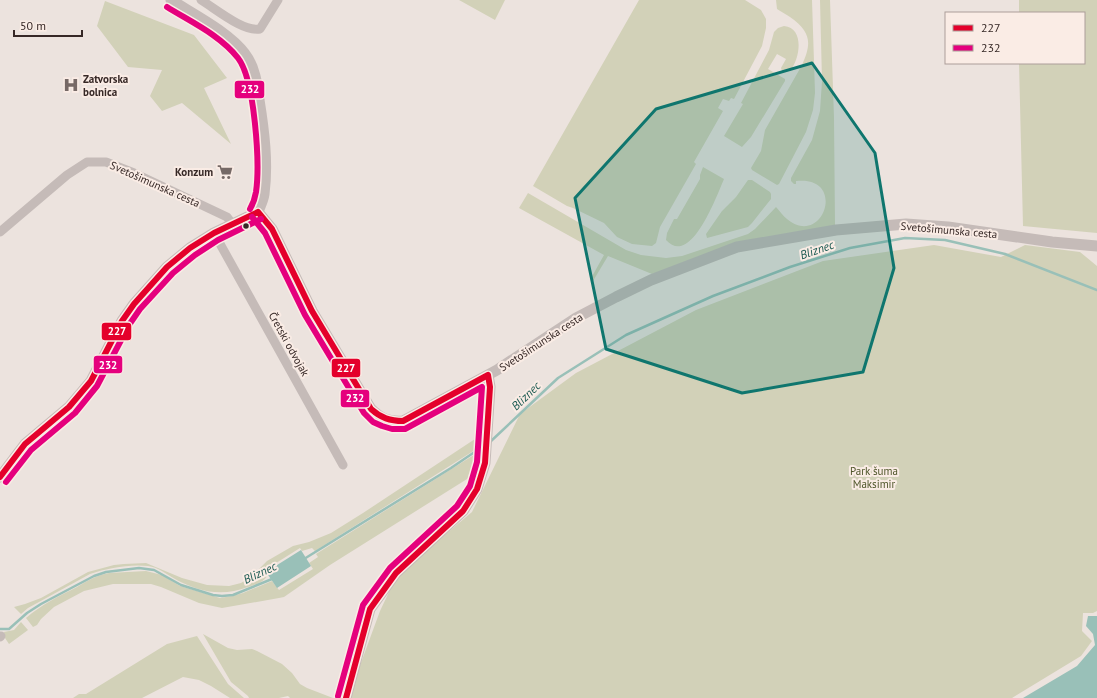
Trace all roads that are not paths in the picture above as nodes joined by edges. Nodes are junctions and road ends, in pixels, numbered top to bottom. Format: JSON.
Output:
{"nodes":[{"id":1,"x":171,"y":0,"type":"edge"},
{"id":2,"x":201,"y":0,"type":"edge"},
{"id":3,"x":278,"y":0,"type":"edge"},
{"id":4,"x":183,"y":3,"type":"edge"},
{"id":5,"x":258,"y":212,"type":"junction"},
{"id":6,"x":233,"y":225,"type":"junction"},
{"id":7,"x":0,"y":232,"type":"edge"},
{"id":8,"x":214,"y":234,"type":"junction"},
{"id":9,"x":1097,"y":246,"type":"edge"},
{"id":10,"x":488,"y":375,"type":"junction"},
{"id":11,"x":343,"y":465,"type":"dead end"},
{"id":12,"x":0,"y":477,"type":"edge"},
{"id":13,"x":346,"y":698,"type":"edge"}],
"edges":[{"from":1,"to":4,"type":"street"},
{"from":2,"to":3,"type":"street"},
{"from":4,"to":5,"type":"street"},
{"from":5,"to":6,"type":"street"},
{"from":5,"to":10,"type":"street","name":"Svetošimunska cesta"},
{"from":6,"to":7,"type":"street","name":"Svetošimunska cesta"},
{"from":6,"to":8,"type":"street"},
{"from":8,"to":11,"type":"street","name":"Čretski odvojak"},
{"from":8,"to":12,"type":"street"},
{"from":9,"to":10,"type":"street","name":"Svetošimunska cesta"},
{"from":10,"to":13,"type":"street"}]}
